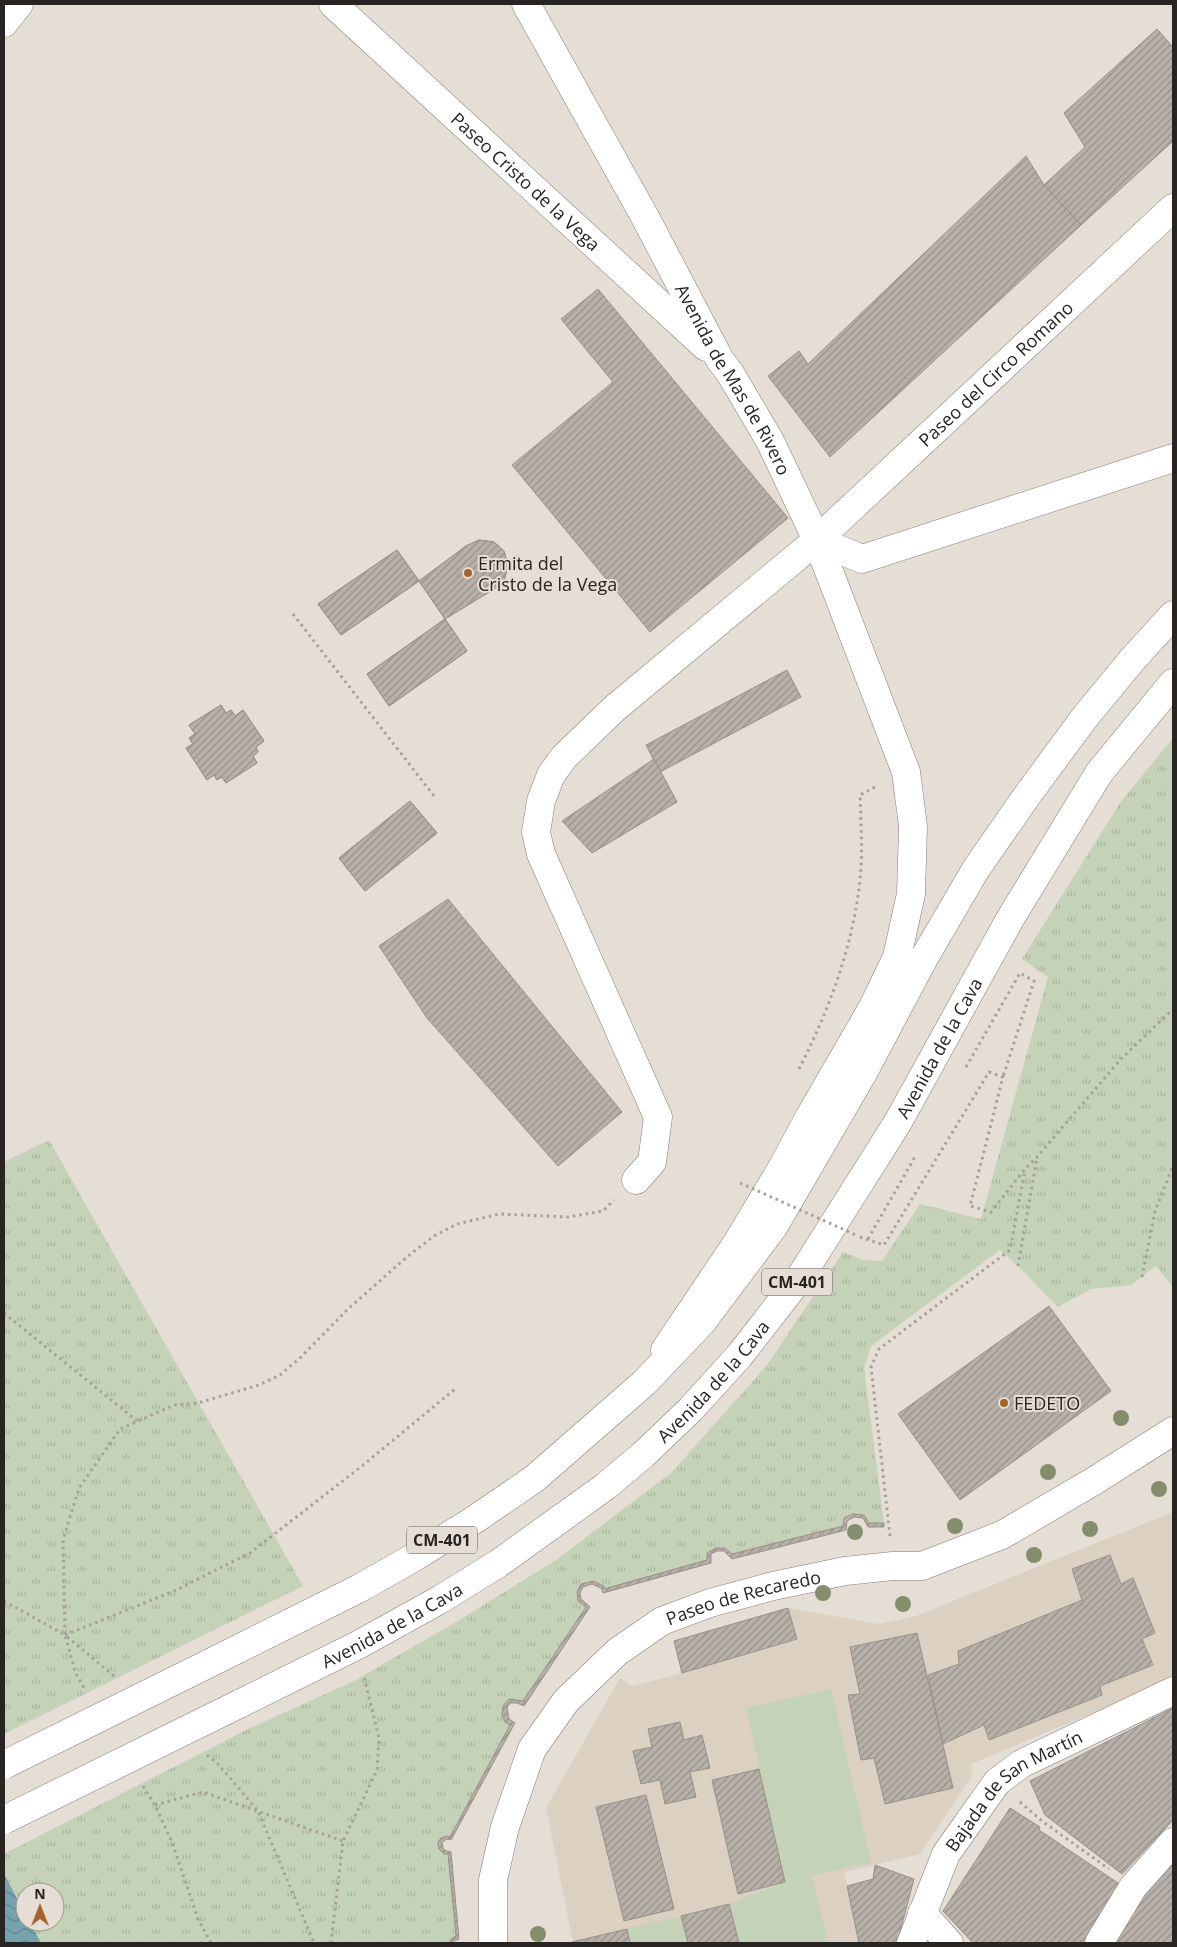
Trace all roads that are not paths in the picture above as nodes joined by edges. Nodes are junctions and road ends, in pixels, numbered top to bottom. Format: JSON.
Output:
{"nodes":[{"id":1,"x":19,"y":4,"type":"edge"},
{"id":2,"x":333,"y":4,"type":"edge"},
{"id":3,"x":526,"y":4,"type":"edge"},
{"id":4,"x":4,"y":23,"type":"edge"},
{"id":5,"x":1173,"y":208,"type":"edge"},
{"id":6,"x":720,"y":360,"type":"junction"},
{"id":7,"x":1173,"y":458,"type":"edge"},
{"id":8,"x":817,"y":540,"type":"junction"},
{"id":9,"x":1173,"y":615,"type":"edge"},
{"id":10,"x":1173,"y":683,"type":"edge"},
{"id":11,"x":636,"y":1180,"type":"road end"},
{"id":12,"x":644,"y":1383,"type":"junction"},
{"id":13,"x":1173,"y":1431,"type":"edge"},
{"id":14,"x":1173,"y":1691,"type":"edge"},
{"id":15,"x":4,"y":1766,"type":"edge"},
{"id":16,"x":4,"y":1820,"type":"edge"},
{"id":17,"x":1173,"y":1842,"type":"edge"},
{"id":18,"x":922,"y":1913,"type":"junction"},
{"id":19,"x":492,"y":1943,"type":"edge"},
{"id":20,"x":911,"y":1943,"type":"edge"},
{"id":21,"x":949,"y":1943,"type":"edge"},
{"id":22,"x":1099,"y":1943,"type":"edge"}],
"edges":[{"from":1,"to":4,"type":"street"},
{"from":2,"to":6,"type":"street","name":"Paseo Cristo de la Vega"},
{"from":3,"to":6,"type":"street","name":"Avenida de Mas de Rivero"},
{"from":5,"to":8,"type":"street","name":"Paseo del Circo Romano"},
{"from":6,"to":8,"type":"street","name":"Avenida de Mas de Rivero"},
{"from":7,"to":8,"type":"street"},
{"from":8,"to":11,"type":"street","name":"Paseo del Circo Romano"},
{"from":8,"to":12,"type":"street","name":"Avenida de Mas de Rivero"},
{"from":9,"to":12,"type":"street","number":"CM-401"},
{"from":10,"to":16,"type":"street","name":"Avenida de la Cava","number":"CM-401","bridge":true},
{"from":12,"to":15,"type":"street","number":"CM-401","bridge":true},
{"from":13,"to":19,"type":"street","name":"Paseo de Recaredo"},
{"from":14,"to":18,"type":"street","name":"Bajada de San Martín"},
{"from":17,"to":22,"type":"street"},
{"from":18,"to":20,"type":"street","name":"Bajada de San Martín"},
{"from":18,"to":21,"type":"street"}]}
